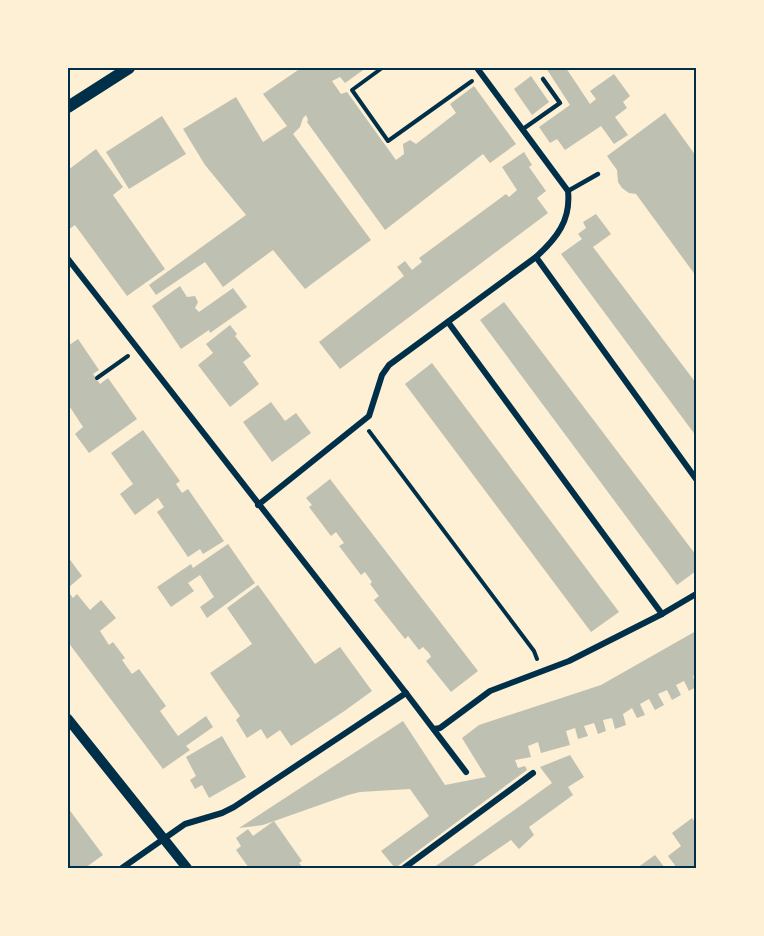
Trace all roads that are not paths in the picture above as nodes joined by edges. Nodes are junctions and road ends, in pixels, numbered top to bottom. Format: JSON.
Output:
{"nodes":[{"id":1,"x":129,"y":68,"type":"edge"},
{"id":2,"x":480,"y":71,"type":"edge"},
{"id":3,"x":543,"y":79,"type":"dead end"},
{"id":4,"x":68,"y":106,"type":"edge"},
{"id":5,"x":523,"y":129,"type":"junction"},
{"id":6,"x":598,"y":174,"type":"dead end"},
{"id":7,"x":568,"y":191,"type":"junction"},
{"id":8,"x":536,"y":257,"type":"junction"},
{"id":9,"x":68,"y":260,"type":"edge"},
{"id":10,"x":448,"y":322,"type":"junction"},
{"id":11,"x":696,"y":479,"type":"edge"},
{"id":12,"x":258,"y":504,"type":"junction"},
{"id":13,"x":696,"y":594,"type":"edge"},
{"id":14,"x":662,"y":614,"type":"junction"},
{"id":15,"x":406,"y":693,"type":"junction"},
{"id":16,"x":68,"y":719,"type":"edge"},
{"id":17,"x":434,"y":729,"type":"junction"},
{"id":18,"x":465,"y":772,"type":"dead end"},
{"id":19,"x":533,"y":773,"type":"dead end"},
{"id":20,"x":164,"y":840,"type":"junction"},
{"id":21,"x":122,"y":868,"type":"edge"},
{"id":22,"x":187,"y":868,"type":"edge"},
{"id":23,"x":404,"y":868,"type":"edge"}],
"edges":[{"from":1,"to":4,"type":"main road"},
{"from":2,"to":5,"type":"street"},
{"from":3,"to":5,"type":"lane"},
{"from":5,"to":7,"type":"street"},
{"from":6,"to":7,"type":"lane"},
{"from":7,"to":8,"type":"street"},
{"from":8,"to":10,"type":"street"},
{"from":8,"to":11,"type":"street"},
{"from":9,"to":12,"type":"street"},
{"from":10,"to":12,"type":"street"},
{"from":10,"to":14,"type":"street"},
{"from":12,"to":15,"type":"street"},
{"from":13,"to":14,"type":"street"},
{"from":14,"to":17,"type":"street"},
{"from":15,"to":17,"type":"street"},
{"from":15,"to":20,"type":"street"},
{"from":16,"to":20,"type":"street"},
{"from":17,"to":18,"type":"street"},
{"from":19,"to":23,"type":"street"},
{"from":20,"to":21,"type":"street"},
{"from":20,"to":22,"type":"street"}]}
